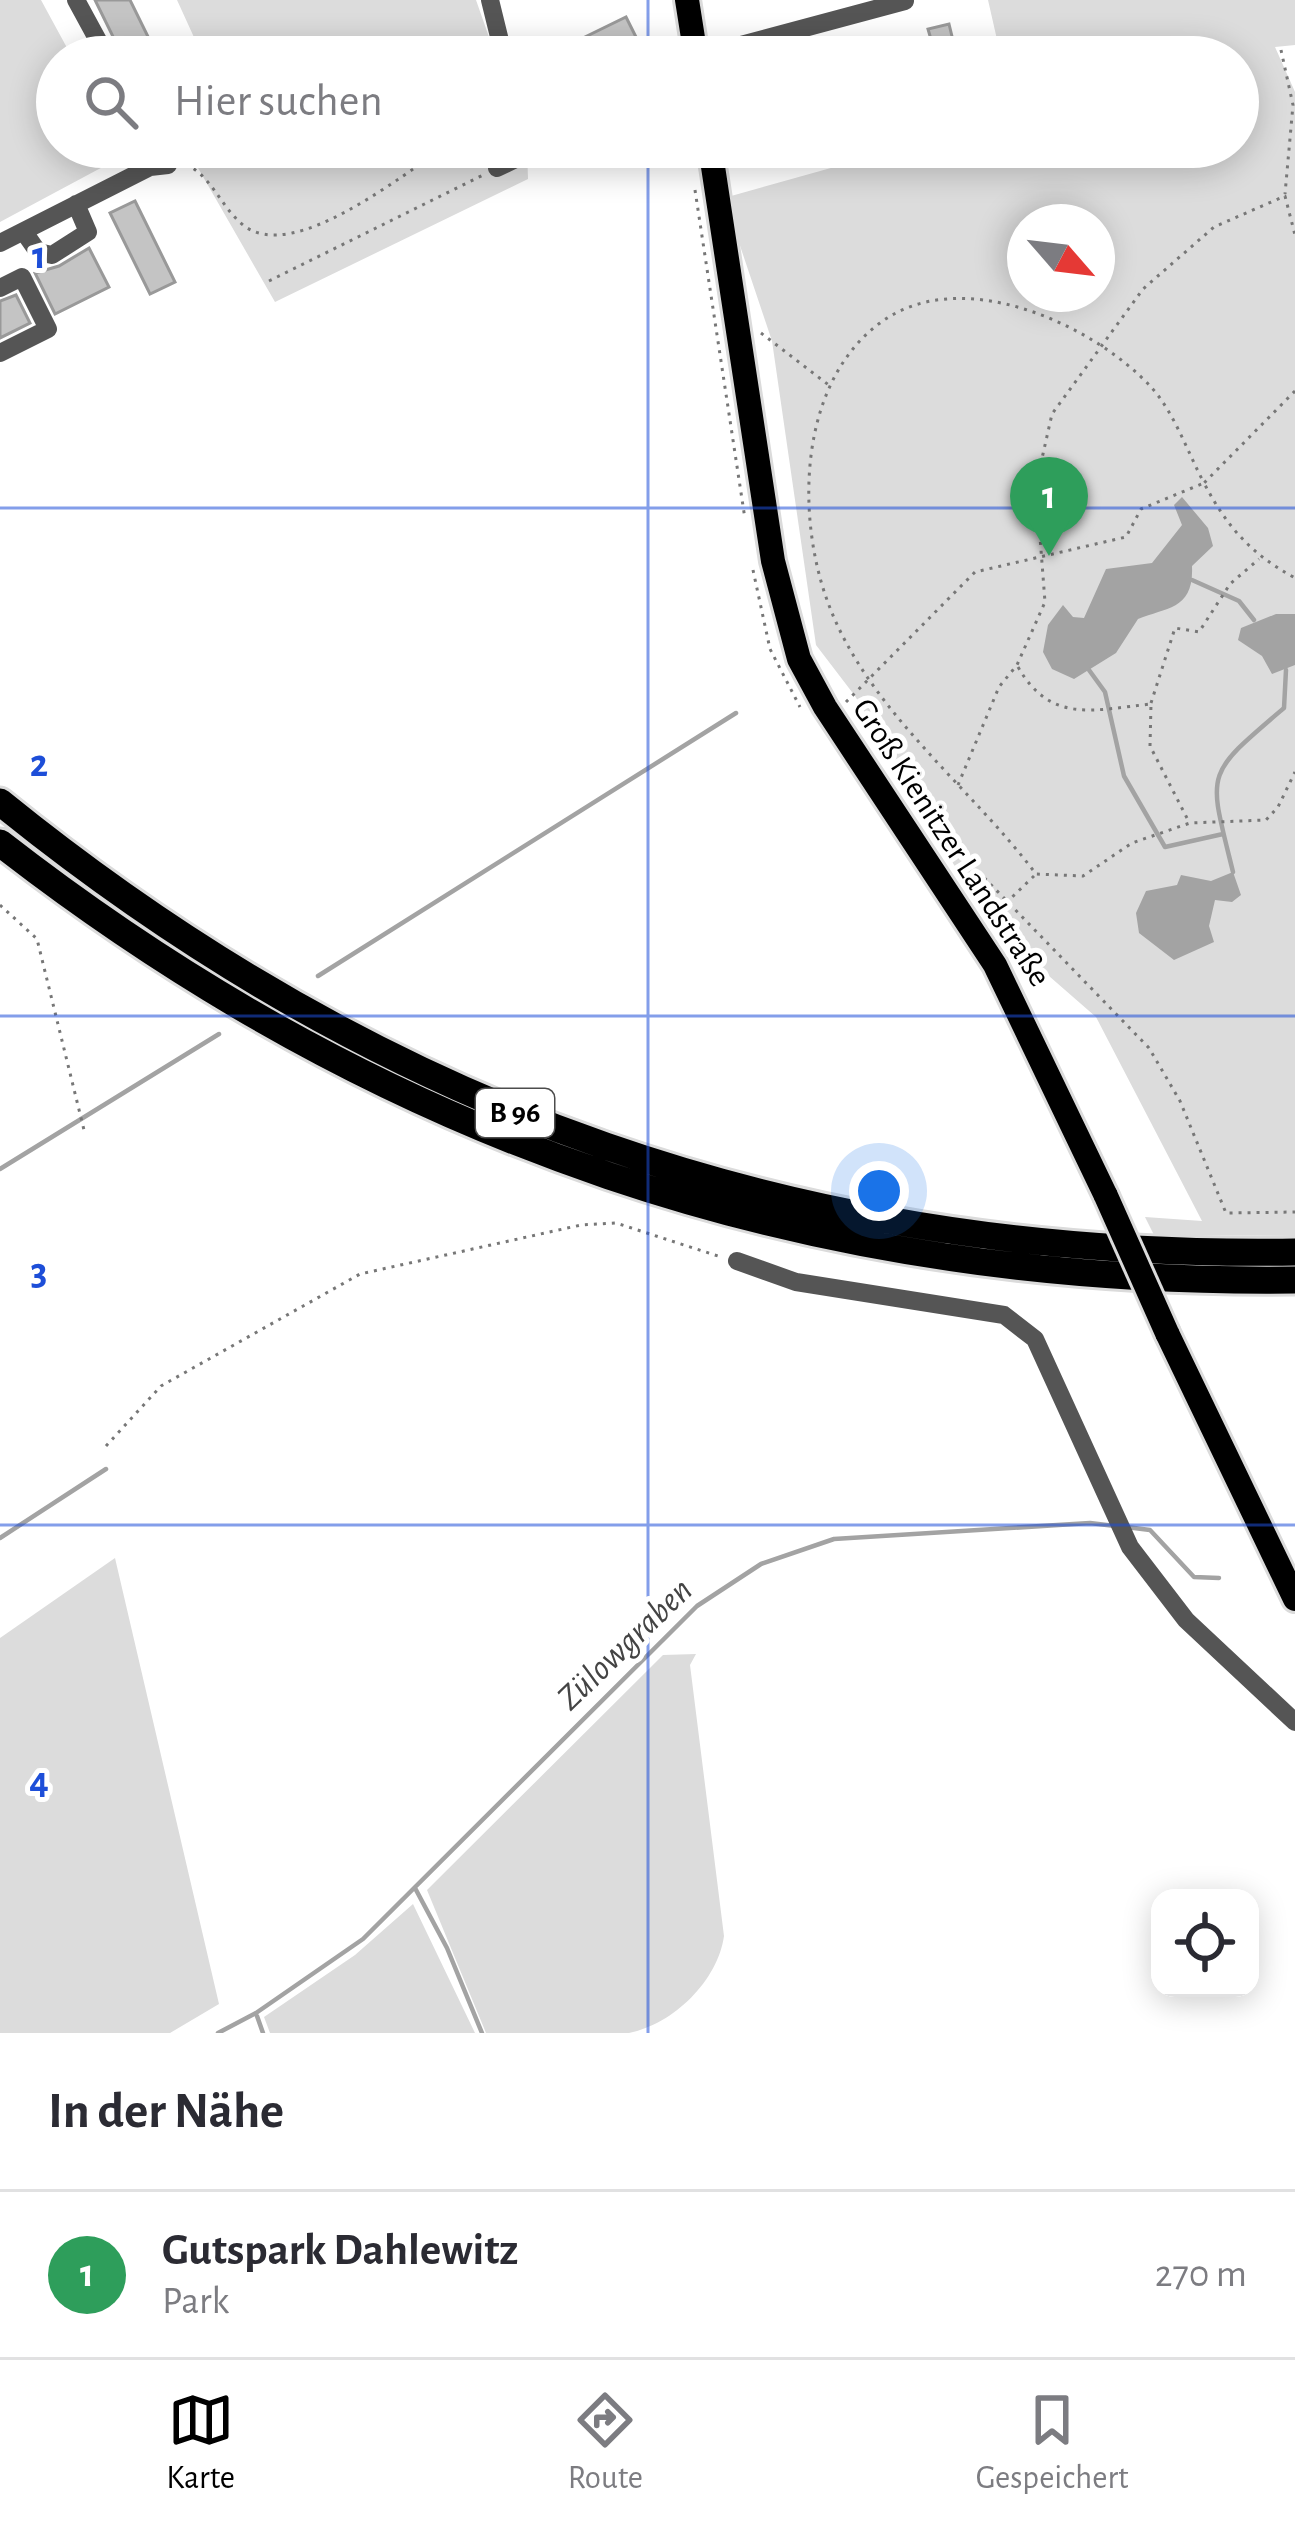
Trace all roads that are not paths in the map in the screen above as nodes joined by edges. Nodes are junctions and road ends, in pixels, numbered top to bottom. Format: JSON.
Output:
{"nodes":[{"id":1,"x":76,"y":0,"type":"edge"},
{"id":2,"x":490,"y":0,"type":"edge"},
{"id":3,"x":687,"y":0,"type":"edge"},
{"id":4,"x":906,"y":0,"type":"edge"},
{"id":5,"x":96,"y":36,"type":"edge"},
{"id":6,"x":499,"y":36,"type":"edge"},
{"id":7,"x":693,"y":36,"type":"edge"},
{"id":8,"x":773,"y":36,"type":"edge"},
{"id":9,"x":147,"y":168,"type":"edge"},
{"id":10,"x":713,"y":168,"type":"edge"},
{"id":11,"x":76,"y":205,"type":"junction"},
{"id":12,"x":24,"y":232,"type":"junction"},
{"id":13,"x":0,"y":243,"type":"edge"},
{"id":14,"x":0,"y":288,"type":"edge"},
{"id":15,"x":0,"y":353,"type":"edge"},
{"id":16,"x":0,"y":802,"type":"edge"},
{"id":17,"x":0,"y":843,"type":"edge"},
{"id":18,"x":1295,"y":1252,"type":"edge"},
{"id":19,"x":737,"y":1262,"type":"road end"},
{"id":20,"x":1295,"y":1280,"type":"edge"},
{"id":21,"x":1295,"y":1599,"type":"edge"},
{"id":22,"x":1295,"y":1722,"type":"edge"}],
"edges":[{"from":1,"to":5,"type":"street"},
{"from":2,"to":6,"type":"street"},
{"from":3,"to":7,"type":"main road"},
{"from":4,"to":8,"type":"street"},
{"from":9,"to":11,"type":"street"},
{"from":10,"to":21,"type":"main road","name":"Groß Kienitzer Landstraße","bridge":true},
{"from":11,"to":12,"type":"street"},
{"from":11,"to":12,"type":"street"},
{"from":12,"to":13,"type":"street"},
{"from":14,"to":15,"type":"street"},
{"from":16,"to":18,"type":"highway","number":"B 96"},
{"from":17,"to":20,"type":"highway","number":"B 96"},
{"from":19,"to":22,"type":"street"}]}
